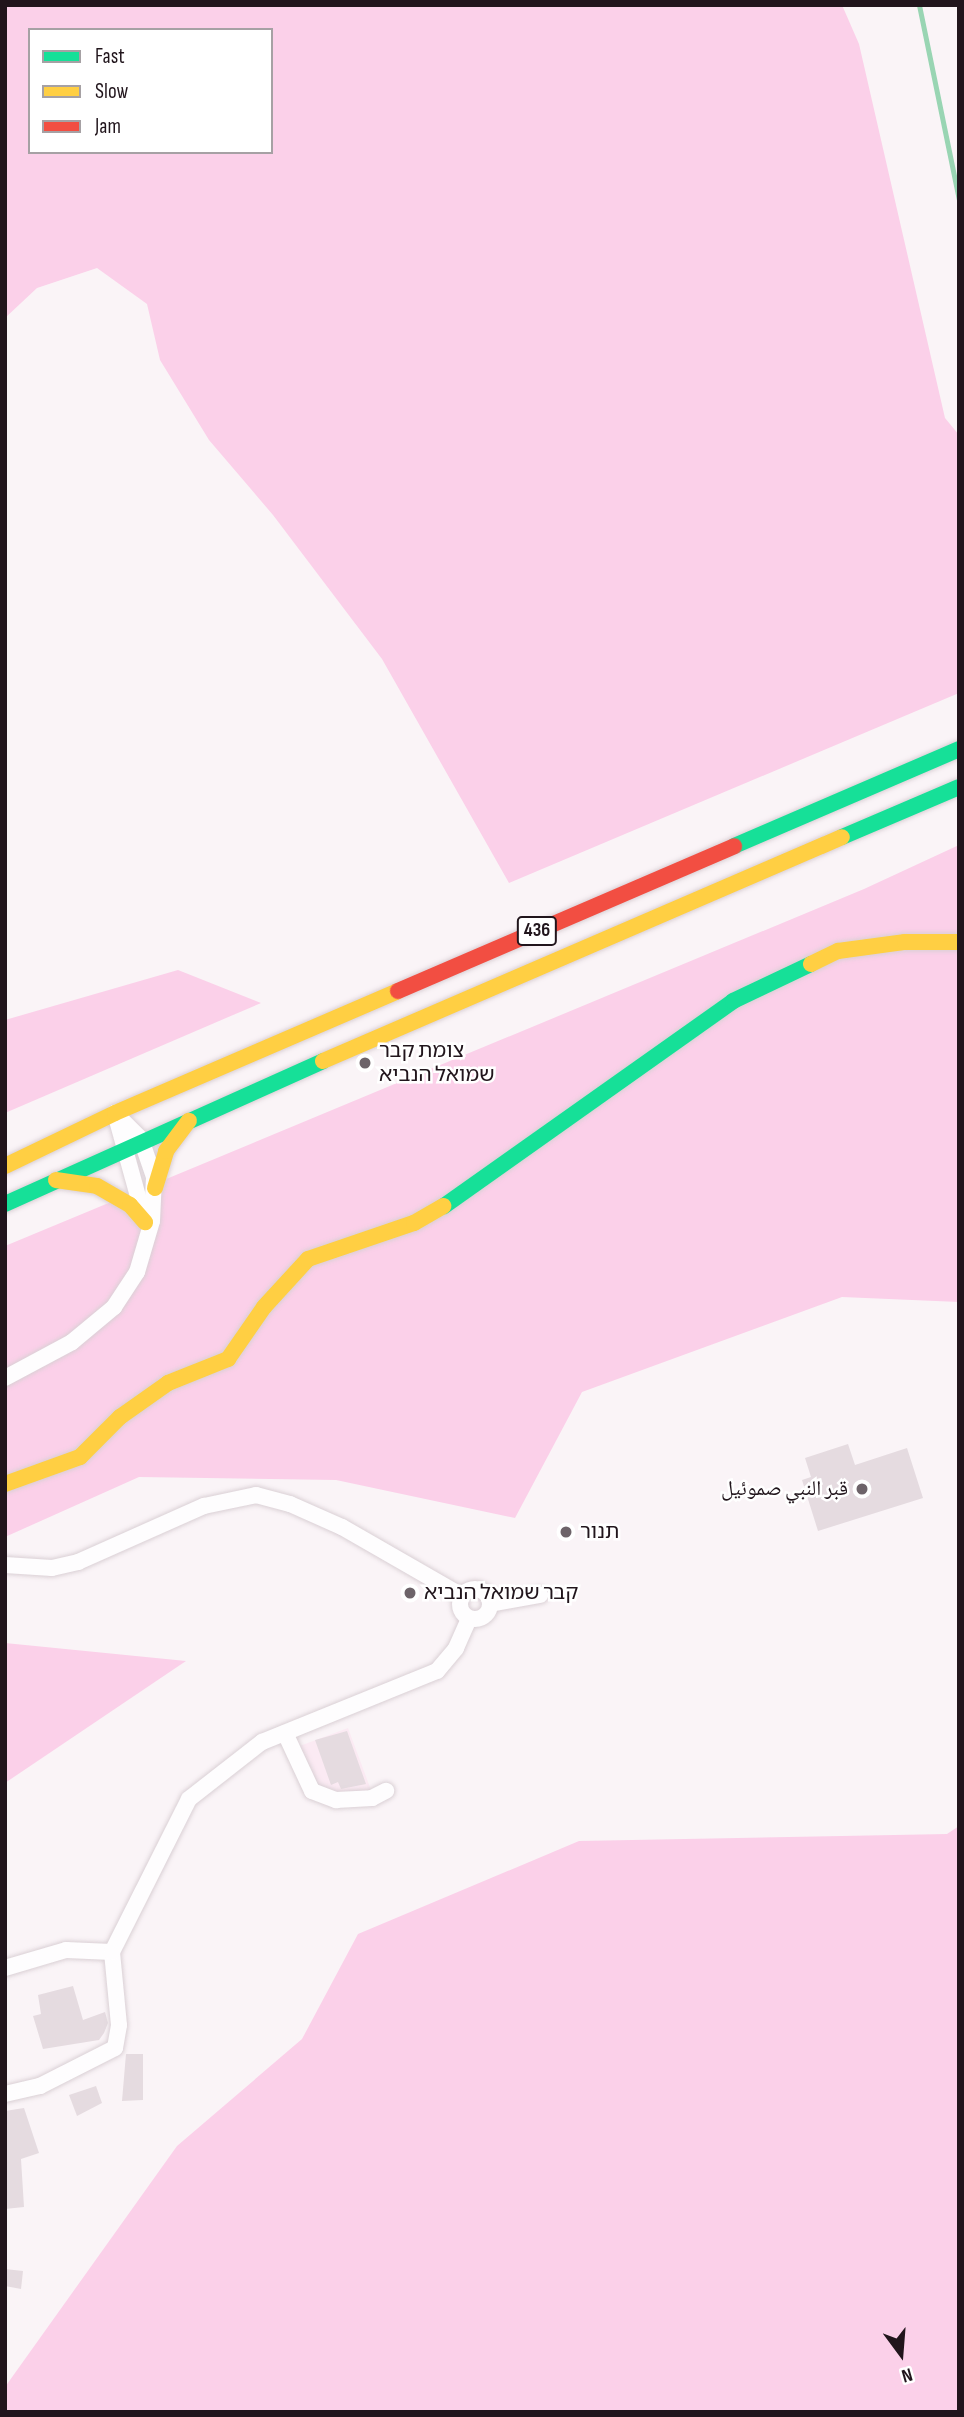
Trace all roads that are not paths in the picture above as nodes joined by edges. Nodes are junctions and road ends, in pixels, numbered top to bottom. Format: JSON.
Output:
{"nodes":[{"id":1,"x":959,"y":749,"type":"edge"},
{"id":2,"x":959,"y":787,"type":"edge"},
{"id":3,"x":959,"y":942,"type":"edge"},
{"id":4,"x":115,"y":1113,"type":"junction"},
{"id":5,"x":194,"y":1116,"type":"junction"},
{"id":6,"x":141,"y":1139,"type":"junction"},
{"id":7,"x":121,"y":1149,"type":"junction"},
{"id":8,"x":5,"y":1166,"type":"edge"},
{"id":9,"x":56,"y":1180,"type":"junction"},
{"id":10,"x":155,"y":1188,"type":"junction"},
{"id":11,"x":5,"y":1204,"type":"edge"},
{"id":12,"x":145,"y":1222,"type":"junction"},
{"id":13,"x":147,"y":1245,"type":"junction"},
{"id":14,"x":5,"y":1378,"type":"edge"},
{"id":15,"x":5,"y":1483,"type":"edge"},
{"id":16,"x":5,"y":1565,"type":"edge"},
{"id":17,"x":540,"y":1595,"type":"dead end"},
{"id":18,"x":462,"y":1596,"type":"junction"},
{"id":19,"x":490,"y":1604,"type":"junction"},
{"id":20,"x":469,"y":1619,"type":"junction"},
{"id":21,"x":285,"y":1733,"type":"junction"},
{"id":22,"x":386,"y":1791,"type":"dead end"},
{"id":23,"x":111,"y":1952,"type":"junction"},
{"id":24,"x":5,"y":1968,"type":"edge"},
{"id":25,"x":5,"y":2094,"type":"edge"}],
"edges":[{"from":1,"to":4,"type":"main road","number":"436"},
{"from":2,"to":5,"type":"main road","number":"436"},
{"from":3,"to":15,"type":"main road"},
{"from":4,"to":6,"type":"street"},
{"from":4,"to":7,"type":"street"},
{"from":4,"to":8,"type":"main road","number":"436"},
{"from":5,"to":6,"type":"main road","number":"436"},
{"from":5,"to":10,"type":"main road"},
{"from":6,"to":7,"type":"main road","number":"436"},
{"from":6,"to":10,"type":"street"},
{"from":7,"to":9,"type":"main road","number":"436"},
{"from":7,"to":12,"type":"street"},
{"from":9,"to":11,"type":"main road","number":"436"},
{"from":9,"to":12,"type":"main road"},
{"from":10,"to":13,"type":"street"},
{"from":12,"to":13,"type":"street"},
{"from":13,"to":14,"type":"street"},
{"from":16,"to":18,"type":"street"},
{"from":17,"to":19,"type":"street"},
{"from":18,"to":19,"type":"street"},
{"from":18,"to":20,"type":"street"},
{"from":19,"to":20,"type":"street"},
{"from":20,"to":21,"type":"street"},
{"from":21,"to":22,"type":"street"},
{"from":21,"to":23,"type":"street"},
{"from":23,"to":24,"type":"street"},
{"from":23,"to":25,"type":"street"}]}
